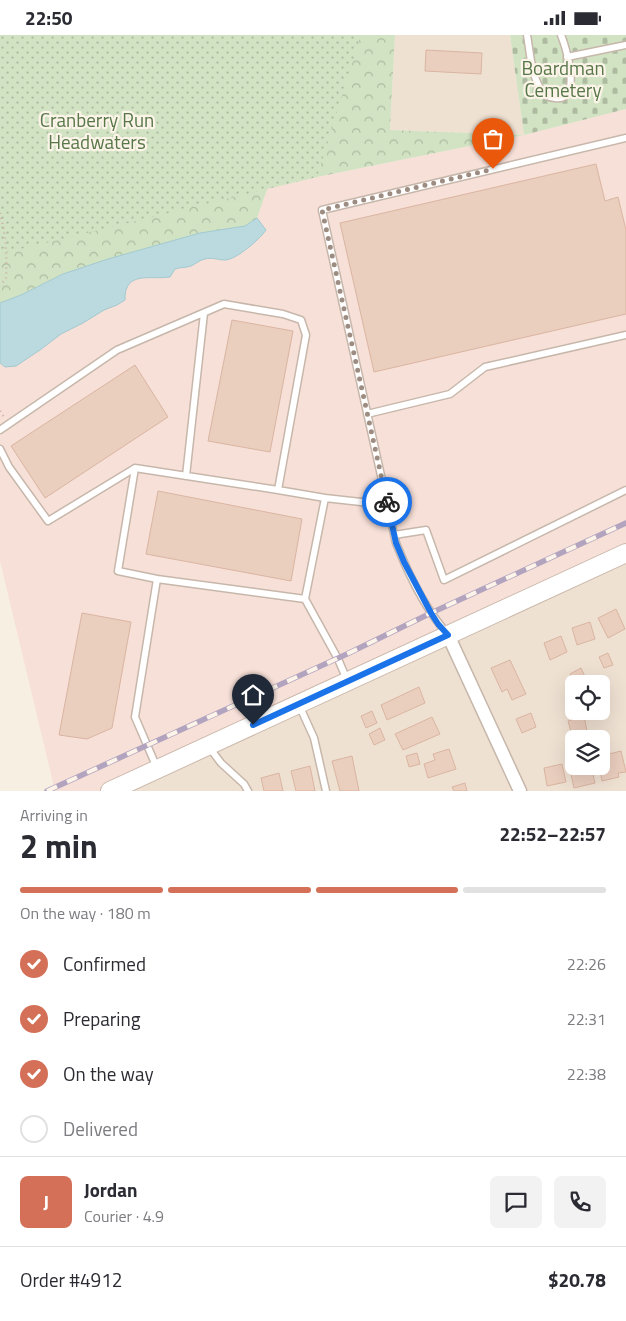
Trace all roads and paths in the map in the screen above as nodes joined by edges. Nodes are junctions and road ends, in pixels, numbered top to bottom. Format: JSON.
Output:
{"nodes":[{"id":1,"x":527,"y":35,"type":"edge"},
{"id":2,"x":561,"y":35,"type":"edge"},
{"id":3,"x":626,"y":45,"type":"edge"},
{"id":4,"x":567,"y":57,"type":"junction"},
{"id":5,"x":626,"y":138,"type":"edge"},
{"id":6,"x":0,"y":213,"type":"edge"},
{"id":7,"x":0,"y":285,"type":"edge"},
{"id":8,"x":204,"y":313,"type":"junction"},
{"id":9,"x":626,"y":335,"type":"edge"},
{"id":10,"x":367,"y":414,"type":"junction"},
{"id":11,"x":0,"y":430,"type":"edge"},
{"id":12,"x":0,"y":449,"type":"edge"},
{"id":13,"x":135,"y":468,"type":"junction"},
{"id":14,"x":186,"y":476,"type":"junction"},
{"id":15,"x":278,"y":490,"type":"junction"},
{"id":16,"x":626,"y":490,"type":"edge"},
{"id":17,"x":326,"y":498,"type":"junction"},
{"id":18,"x":388,"y":505,"type":"junction"},
{"id":19,"x":394,"y":535,"type":"junction"},
{"id":20,"x":626,"y":553,"type":"edge"},
{"id":21,"x":157,"y":579,"type":"junction"},
{"id":22,"x":305,"y":599,"type":"junction"},
{"id":23,"x":448,"y":635,"type":"junction"},
{"id":24,"x":348,"y":681,"type":"junction"},
{"id":25,"x":299,"y":704,"type":"junction"},
{"id":26,"x":208,"y":746,"type":"junction"},
{"id":27,"x":158,"y":769,"type":"junction"},
{"id":28,"x":110,"y":791,"type":"edge"},
{"id":29,"x":248,"y":791,"type":"edge"},
{"id":30,"x":326,"y":791,"type":"edge"},
{"id":31,"x":520,"y":791,"type":"edge"}],
"edges":[{"from":1,"to":4,"type":"lane"},
{"from":2,"to":4,"type":"lane"},
{"from":3,"to":4,"type":"lane"},
{"from":5,"to":10,"type":"lane"},
{"from":6,"to":7,"type":"path"},
{"from":8,"to":11,"type":"lane"},
{"from":8,"to":14,"type":"lane"},
{"from":8,"to":15,"type":"lane"},
{"from":9,"to":10,"type":"lane"},
{"from":10,"to":18,"type":"lane"},
{"from":12,"to":13,"type":"lane"},
{"from":13,"to":14,"type":"lane"},
{"from":13,"to":21,"type":"lane"},
{"from":14,"to":15,"type":"lane"},
{"from":15,"to":17,"type":"lane"},
{"from":16,"to":19,"type":"lane"},
{"from":17,"to":18,"type":"lane"},
{"from":17,"to":22,"type":"lane"},
{"from":18,"to":19,"type":"lane"},
{"from":19,"to":23,"type":"lane"},
{"from":20,"to":23,"type":"street"},
{"from":21,"to":22,"type":"lane"},
{"from":21,"to":27,"type":"lane"},
{"from":22,"to":24,"type":"lane"},
{"from":23,"to":24,"type":"street"},
{"from":23,"to":31,"type":"street"},
{"from":24,"to":25,"type":"street"},
{"from":25,"to":26,"type":"street"},
{"from":25,"to":30,"type":"lane"},
{"from":26,"to":27,"type":"street"},
{"from":26,"to":29,"type":"lane"},
{"from":27,"to":28,"type":"street"}]}
